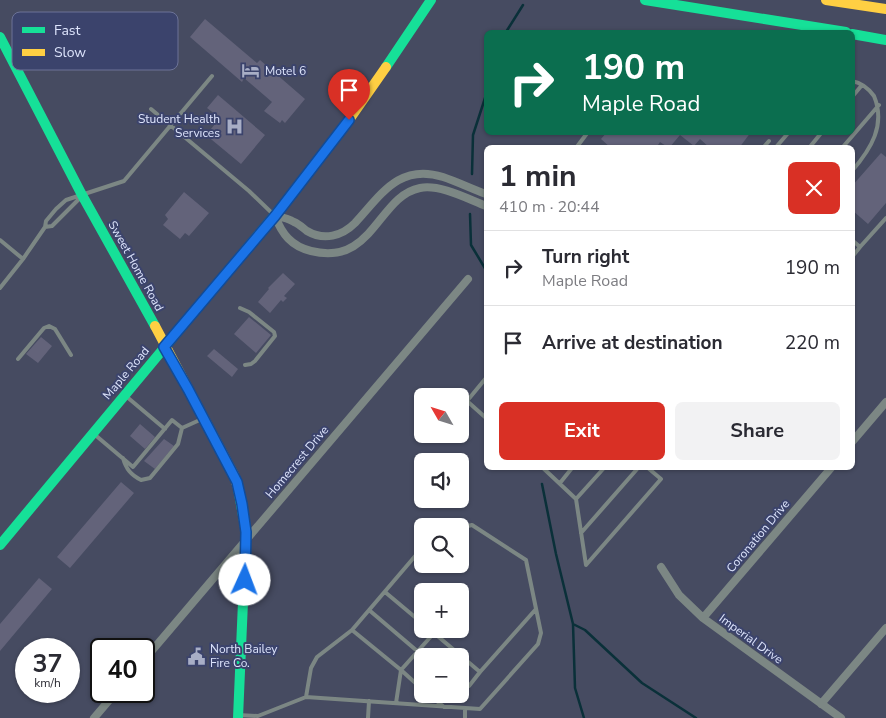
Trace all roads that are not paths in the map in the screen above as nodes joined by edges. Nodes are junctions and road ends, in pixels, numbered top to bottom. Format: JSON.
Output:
{"nodes":[{"id":1,"x":645,"y":0,"type":"edge"},
{"id":2,"x":826,"y":0,"type":"edge"},
{"id":3,"x":429,"y":2,"type":"edge"},
{"id":4,"x":886,"y":10,"type":"edge"},
{"id":5,"x":834,"y":30,"type":"edge"},
{"id":6,"x":855,"y":35,"type":"edge"},
{"id":7,"x":0,"y":37,"type":"edge"},
{"id":8,"x":886,"y":40,"type":"edge"},
{"id":9,"x":12,"y":60,"type":"edge"},
{"id":10,"x":17,"y":70,"type":"edge"},
{"id":11,"x":212,"y":76,"type":"dead end"},
{"id":12,"x":855,"y":82,"type":"edge"},
{"id":13,"x":862,"y":85,"type":"junction"},
{"id":14,"x":855,"y":93,"type":"edge"},
{"id":15,"x":879,"y":105,"type":"junction"},
{"id":16,"x":151,"y":109,"type":"dead end"},
{"id":17,"x":171,"y":125,"type":"junction"},
{"id":18,"x":855,"y":133,"type":"edge"},
{"id":19,"x":786,"y":135,"type":"edge"},
{"id":20,"x":820,"y":135,"type":"edge"},
{"id":21,"x":853,"y":135,"type":"edge"},
{"id":22,"x":769,"y":141,"type":"dead end"},
{"id":23,"x":766,"y":145,"type":"edge"},
{"id":24,"x":778,"y":145,"type":"edge"},
{"id":25,"x":811,"y":145,"type":"edge"},
{"id":26,"x":845,"y":145,"type":"edge"},
{"id":27,"x":855,"y":168,"type":"edge"},
{"id":28,"x":465,"y":186,"type":"junction"},
{"id":29,"x":484,"y":193,"type":"edge"},
{"id":30,"x":82,"y":195,"type":"junction"},
{"id":31,"x":460,"y":196,"type":"junction"},
{"id":32,"x":484,"y":205,"type":"edge"},
{"id":33,"x":275,"y":216,"type":"junction"},
{"id":34,"x":886,"y":218,"type":"edge"},
{"id":35,"x":45,"y":227,"type":"junction"},
{"id":36,"x":0,"y":240,"type":"edge"},
{"id":37,"x":855,"y":243,"type":"edge"},
{"id":38,"x":860,"y":247,"type":"junction"},
{"id":39,"x":855,"y":253,"type":"edge"},
{"id":40,"x":23,"y":259,"type":"junction"},
{"id":41,"x":468,"y":279,"type":"dead end"},
{"id":42,"x":0,"y":288,"type":"edge"},
{"id":43,"x":240,"y":308,"type":"dead end"},
{"id":44,"x":164,"y":347,"type":"junction"},
{"id":45,"x":71,"y":356,"type":"dead end"},
{"id":46,"x":18,"y":359,"type":"dead end"},
{"id":47,"x":245,"y":364,"type":"dead end"},
{"id":48,"x":484,"y":380,"type":"edge"},
{"id":49,"x":125,"y":395,"type":"junction"},
{"id":50,"x":886,"y":402,"type":"edge"},
{"id":51,"x":484,"y":414,"type":"edge"},
{"id":52,"x":204,"y":418,"type":"junction"},
{"id":53,"x":182,"y":428,"type":"junction"},
{"id":54,"x":165,"y":429,"type":"junction"},
{"id":55,"x":93,"y":433,"type":"junction"},
{"id":56,"x":855,"y":438,"type":"edge"},
{"id":57,"x":123,"y":458,"type":"junction"},
{"id":58,"x":545,"y":470,"type":"edge"},
{"id":59,"x":570,"y":470,"type":"edge"},
{"id":60,"x":602,"y":470,"type":"edge"},
{"id":61,"x":636,"y":470,"type":"edge"},
{"id":62,"x":650,"y":470,"type":"edge"},
{"id":63,"x":829,"y":470,"type":"edge"},
{"id":64,"x":560,"y":482,"type":"junction"},
{"id":65,"x":576,"y":499,"type":"junction"},
{"id":66,"x":469,"y":526,"type":"edge"},
{"id":67,"x":581,"y":533,"type":"junction"},
{"id":68,"x":246,"y":540,"type":"junction"},
{"id":69,"x":1,"y":542,"type":"edge"},
{"id":70,"x":414,"y":558,"type":"edge"},
{"id":71,"x":661,"y":567,"type":"dead end"},
{"id":72,"x":385,"y":592,"type":"junction"},
{"id":73,"x":536,"y":608,"type":"junction"},
{"id":74,"x":370,"y":610,"type":"junction"},
{"id":75,"x":414,"y":616,"type":"edge"},
{"id":76,"x":703,"y":618,"type":"junction"},
{"id":77,"x":886,"y":628,"type":"edge"},
{"id":78,"x":352,"y":630,"type":"junction"},
{"id":79,"x":430,"y":638,"type":"edge"},
{"id":80,"x":440,"y":638,"type":"edge"},
{"id":81,"x":155,"y":647,"type":"edge"},
{"id":82,"x":421,"y":648,"type":"edge"},
{"id":83,"x":414,"y":649,"type":"edge"},
{"id":84,"x":414,"y":655,"type":"edge"},
{"id":85,"x":401,"y":670,"type":"junction"},
{"id":86,"x":480,"y":672,"type":"junction"},
{"id":87,"x":414,"y":682,"type":"edge"},
{"id":88,"x":469,"y":686,"type":"edge"},
{"id":89,"x":306,"y":697,"type":"junction"},
{"id":90,"x":369,"y":701,"type":"junction"},
{"id":91,"x":107,"y":703,"type":"edge"},
{"id":92,"x":396,"y":703,"type":"junction"},
{"id":93,"x":439,"y":703,"type":"edge"},
{"id":94,"x":822,"y":704,"type":"junction"},
{"id":95,"x":444,"y":707,"type":"junction"},
{"id":96,"x":465,"y":708,"type":"junction"},
{"id":97,"x":238,"y":716,"type":"edge"},
{"id":98,"x":94,"y":718,"type":"edge"},
{"id":99,"x":368,"y":718,"type":"edge"},
{"id":100,"x":465,"y":718,"type":"edge"},
{"id":101,"x":841,"y":718,"type":"edge"}],
"edges":[{"from":1,"to":5,"type":"main road"},
{"from":2,"to":4,"type":"main road"},
{"from":3,"to":33,"type":"main road","name":"Maple Road"},
{"from":6,"to":8,"type":"main road"},
{"from":7,"to":9,"type":"main road","name":"Sweet Home Road"},
{"from":10,"to":30,"type":"main road","name":"Sweet Home Road"},
{"from":11,"to":17,"type":"lane"},
{"from":12,"to":13,"type":"lane"},
{"from":13,"to":14,"type":"lane"},
{"from":13,"to":15,"type":"lane"},
{"from":15,"to":18,"type":"lane"},
{"from":15,"to":27,"type":"lane"},
{"from":16,"to":17,"type":"lane"},
{"from":17,"to":30,"type":"lane"},
{"from":17,"to":33,"type":"lane"},
{"from":19,"to":24,"type":"lane"},
{"from":20,"to":25,"type":"lane"},
{"from":21,"to":26,"type":"lane"},
{"from":22,"to":23,"type":"lane"},
{"from":28,"to":29,"type":"street"},
{"from":28,"to":31,"type":"street"},
{"from":28,"to":33,"type":"street"},
{"from":30,"to":35,"type":"lane"},
{"from":30,"to":35,"type":"lane"},
{"from":30,"to":44,"type":"main road","name":"Sweet Home Road"},
{"from":31,"to":32,"type":"street"},
{"from":31,"to":33,"type":"street"},
{"from":33,"to":44,"type":"main road","name":"Maple Road"},
{"from":34,"to":38,"type":"lane"},
{"from":35,"to":40,"type":"lane"},
{"from":36,"to":40,"type":"lane"},
{"from":37,"to":38,"type":"lane"},
{"from":38,"to":39,"type":"lane"},
{"from":40,"to":42,"type":"lane"},
{"from":41,"to":68,"type":"street","name":"Homecrest Drive"},
{"from":43,"to":47,"type":"lane"},
{"from":44,"to":49,"type":"main road","name":"Maple Road"},
{"from":44,"to":52,"type":"main road","name":"Sweet Home Road"},
{"from":45,"to":46,"type":"lane"},
{"from":48,"to":51,"type":"lane"},
{"from":49,"to":54,"type":"lane"},
{"from":49,"to":55,"type":"main road","name":"Maple Road"},
{"from":50,"to":56,"type":"street"},
{"from":52,"to":53,"type":"lane"},
{"from":52,"to":68,"type":"main road","name":"Sweet Home Road"},
{"from":53,"to":54,"type":"lane"},
{"from":53,"to":57,"type":"lane"},
{"from":54,"to":57,"type":"lane"},
{"from":55,"to":57,"type":"lane"},
{"from":55,"to":69,"type":"main road","name":"Maple Road"},
{"from":58,"to":64,"type":"lane"},
{"from":59,"to":64,"type":"lane"},
{"from":60,"to":65,"type":"lane"},
{"from":61,"to":67,"type":"lane"},
{"from":62,"to":67,"type":"lane"},
{"from":63,"to":76,"type":"street","name":"Coronation Drive"},
{"from":64,"to":65,"type":"lane"},
{"from":65,"to":67,"type":"lane"},
{"from":66,"to":73,"type":"lane"},
{"from":68,"to":81,"type":"street","name":"Homecrest Drive"},
{"from":68,"to":97,"type":"main road","name":"Sweet Home Road"},
{"from":70,"to":72,"type":"lane"},
{"from":71,"to":76,"type":"street","name":"Imperial Drive"},
{"from":72,"to":74,"type":"lane"},
{"from":72,"to":75,"type":"lane"},
{"from":73,"to":86,"type":"lane"},
{"from":73,"to":96,"type":"lane"},
{"from":74,"to":78,"type":"lane"},
{"from":74,"to":83,"type":"lane"},
{"from":76,"to":94,"type":"street","name":"Imperial Drive"},
{"from":77,"to":94,"type":"street"},
{"from":78,"to":85,"type":"lane"},
{"from":78,"to":89,"type":"lane"},
{"from":79,"to":82,"type":"lane"},
{"from":80,"to":86,"type":"lane"},
{"from":84,"to":85,"type":"lane"},
{"from":85,"to":87,"type":"lane"},
{"from":85,"to":92,"type":"lane"},
{"from":86,"to":88,"type":"lane"},
{"from":89,"to":90,"type":"lane"},
{"from":89,"to":97,"type":"lane"},
{"from":90,"to":92,"type":"lane"},
{"from":90,"to":99,"type":"lane"},
{"from":91,"to":98,"type":"street"},
{"from":92,"to":95,"type":"lane"},
{"from":93,"to":95,"type":"lane"},
{"from":94,"to":101,"type":"street","name":"Imperial Drive"},
{"from":95,"to":96,"type":"lane"},
{"from":96,"to":100,"type":"lane"}]}
